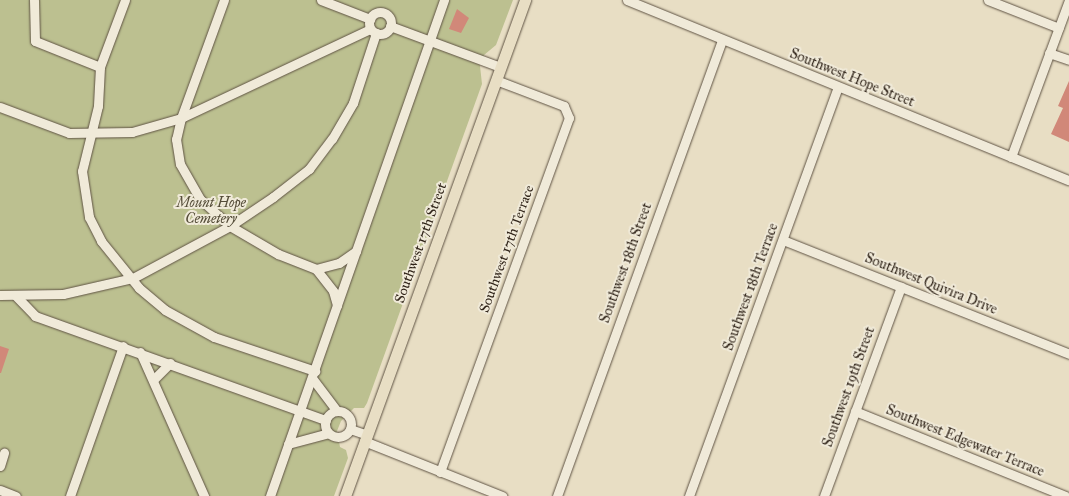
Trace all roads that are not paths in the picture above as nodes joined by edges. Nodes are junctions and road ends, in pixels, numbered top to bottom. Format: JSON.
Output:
{"nodes":[{"id":1,"x":34,"y":0,"type":"edge"},
{"id":2,"x":125,"y":0,"type":"edge"},
{"id":3,"x":224,"y":0,"type":"edge"},
{"id":4,"x":321,"y":0,"type":"edge"},
{"id":5,"x":444,"y":0,"type":"edge"},
{"id":6,"x":525,"y":0,"type":"edge"},
{"id":7,"x":626,"y":0,"type":"edge"},
{"id":8,"x":988,"y":0,"type":"edge"},
{"id":9,"x":1069,"y":0,"type":"edge"},
{"id":10,"x":370,"y":19,"type":"junction"},
{"id":11,"x":390,"y":26,"type":"junction"},
{"id":12,"x":1059,"y":28,"type":"junction"},
{"id":13,"x":373,"y":31,"type":"junction"},
{"id":14,"x":428,"y":40,"type":"junction"},
{"id":15,"x":722,"y":40,"type":"junction"},
{"id":16,"x":1050,"y":53,"type":"junction"},
{"id":17,"x":1069,"y":60,"type":"edge"},
{"id":18,"x":100,"y":67,"type":"junction"},
{"id":19,"x":500,"y":67,"type":"junction"},
{"id":20,"x":496,"y":80,"type":"junction"},
{"id":21,"x":838,"y":87,"type":"junction"},
{"id":22,"x":0,"y":107,"type":"edge"},
{"id":23,"x":181,"y":118,"type":"junction"},
{"id":24,"x":91,"y":135,"type":"junction"},
{"id":25,"x":1011,"y":157,"type":"junction"},
{"id":26,"x":1069,"y":180,"type":"edge"},
{"id":27,"x":230,"y":226,"type":"junction"},
{"id":28,"x":782,"y":240,"type":"junction"},
{"id":29,"x":356,"y":251,"type":"junction"},
{"id":30,"x":316,"y":269,"type":"junction"},
{"id":31,"x":133,"y":278,"type":"junction"},
{"id":32,"x":901,"y":287,"type":"junction"},
{"id":33,"x":0,"y":295,"type":"edge"},
{"id":34,"x":16,"y":296,"type":"junction"},
{"id":35,"x":337,"y":306,"type":"junction"},
{"id":36,"x":123,"y":346,"type":"junction"},
{"id":37,"x":140,"y":352,"type":"junction"},
{"id":38,"x":1069,"y":354,"type":"edge"},
{"id":39,"x":170,"y":363,"type":"junction"},
{"id":40,"x":313,"y":374,"type":"junction"},
{"id":41,"x":153,"y":380,"type":"junction"},
{"id":42,"x":300,"y":411,"type":"junction"},
{"id":43,"x":855,"y":411,"type":"junction"},
{"id":44,"x":337,"y":412,"type":"junction"},
{"id":45,"x":326,"y":420,"type":"junction"},
{"id":46,"x":350,"y":429,"type":"junction"},
{"id":47,"x":329,"y":433,"type":"junction"},
{"id":48,"x":365,"y":438,"type":"junction"},
{"id":49,"x":288,"y":444,"type":"junction"},
{"id":50,"x":4,"y":453,"type":"dead end"},
{"id":51,"x":0,"y":466,"type":"edge"},
{"id":52,"x":440,"y":472,"type":"junction"},
{"id":53,"x":0,"y":490,"type":"edge"},
{"id":54,"x":16,"y":496,"type":"edge"},
{"id":55,"x":70,"y":496,"type":"edge"},
{"id":56,"x":204,"y":496,"type":"edge"},
{"id":57,"x":270,"y":496,"type":"edge"},
{"id":58,"x":345,"y":496,"type":"edge"},
{"id":59,"x":502,"y":496,"type":"edge"},
{"id":60,"x":557,"y":496,"type":"edge"},
{"id":61,"x":689,"y":496,"type":"edge"},
{"id":62,"x":824,"y":496,"type":"edge"},
{"id":63,"x":1065,"y":496,"type":"edge"}],
"edges":[{"from":1,"to":18,"type":"street"},
{"from":2,"to":18,"type":"street"},
{"from":3,"to":23,"type":"street"},
{"from":4,"to":10,"type":"street"},
{"from":5,"to":14,"type":"street"},
{"from":6,"to":19,"type":"main road","name":"Southwest 17th Street"},
{"from":7,"to":15,"type":"street","name":"Southwest Hope Street"},
{"from":8,"to":12,"type":"street"},
{"from":9,"to":12,"type":"street"},
{"from":10,"to":11,"type":"street"},
{"from":10,"to":13,"type":"street"},
{"from":11,"to":13,"type":"street"},
{"from":11,"to":14,"type":"street"},
{"from":12,"to":16,"type":"street"},
{"from":13,"to":23,"type":"street"},
{"from":13,"to":27,"type":"street"},
{"from":14,"to":19,"type":"street"},
{"from":14,"to":29,"type":"street"},
{"from":15,"to":21,"type":"street","name":"Southwest Hope Street"},
{"from":15,"to":60,"type":"street","name":"Southwest 18th Street"},
{"from":16,"to":17,"type":"street"},
{"from":16,"to":25,"type":"street"},
{"from":18,"to":24,"type":"street"},
{"from":19,"to":20,"type":"main road","name":"Southwest 17th Street"},
{"from":20,"to":48,"type":"main road","name":"Southwest 17th Street"},
{"from":20,"to":52,"type":"street","name":"Southwest 17th Terrace"},
{"from":21,"to":25,"type":"street","name":"Southwest Hope Street"},
{"from":21,"to":28,"type":"street","name":"Southwest 18th Terrace"},
{"from":22,"to":24,"type":"street"},
{"from":23,"to":24,"type":"street"},
{"from":23,"to":27,"type":"street"},
{"from":24,"to":31,"type":"street"},
{"from":25,"to":26,"type":"street","name":"Southwest Hope Street"},
{"from":27,"to":30,"type":"street"},
{"from":27,"to":31,"type":"street"},
{"from":28,"to":32,"type":"street","name":"Southwest Quivira Drive"},
{"from":28,"to":61,"type":"street","name":"Southwest 18th Terrace"},
{"from":29,"to":30,"type":"street"},
{"from":29,"to":35,"type":"street"},
{"from":30,"to":35,"type":"street"},
{"from":31,"to":34,"type":"street"},
{"from":31,"to":40,"type":"street"},
{"from":32,"to":38,"type":"street","name":"Southwest Quivira Drive"},
{"from":32,"to":43,"type":"street","name":"Southwest 19th Street"},
{"from":33,"to":34,"type":"street"},
{"from":34,"to":36,"type":"street"},
{"from":35,"to":40,"type":"street"},
{"from":36,"to":37,"type":"street"},
{"from":36,"to":55,"type":"street"},
{"from":37,"to":39,"type":"street"},
{"from":37,"to":41,"type":"street"},
{"from":39,"to":41,"type":"street"},
{"from":39,"to":42,"type":"street"},
{"from":40,"to":42,"type":"street"},
{"from":40,"to":44,"type":"street"},
{"from":41,"to":56,"type":"street"},
{"from":42,"to":45,"type":"street"},
{"from":42,"to":49,"type":"street"},
{"from":43,"to":62,"type":"street","name":"Southwest 19th Street"},
{"from":43,"to":63,"type":"street","name":"Southwest Edgewater Terrace"},
{"from":44,"to":45,"type":"street"},
{"from":44,"to":46,"type":"street"},
{"from":45,"to":47,"type":"street"},
{"from":46,"to":47,"type":"street"},
{"from":46,"to":48,"type":"street"},
{"from":47,"to":49,"type":"street"},
{"from":48,"to":52,"type":"street"},
{"from":48,"to":58,"type":"main road","name":"Southwest 17th Street"},
{"from":49,"to":57,"type":"street"},
{"from":50,"to":51,"type":"street"},
{"from":52,"to":59,"type":"street"},
{"from":53,"to":54,"type":"street"}]}
